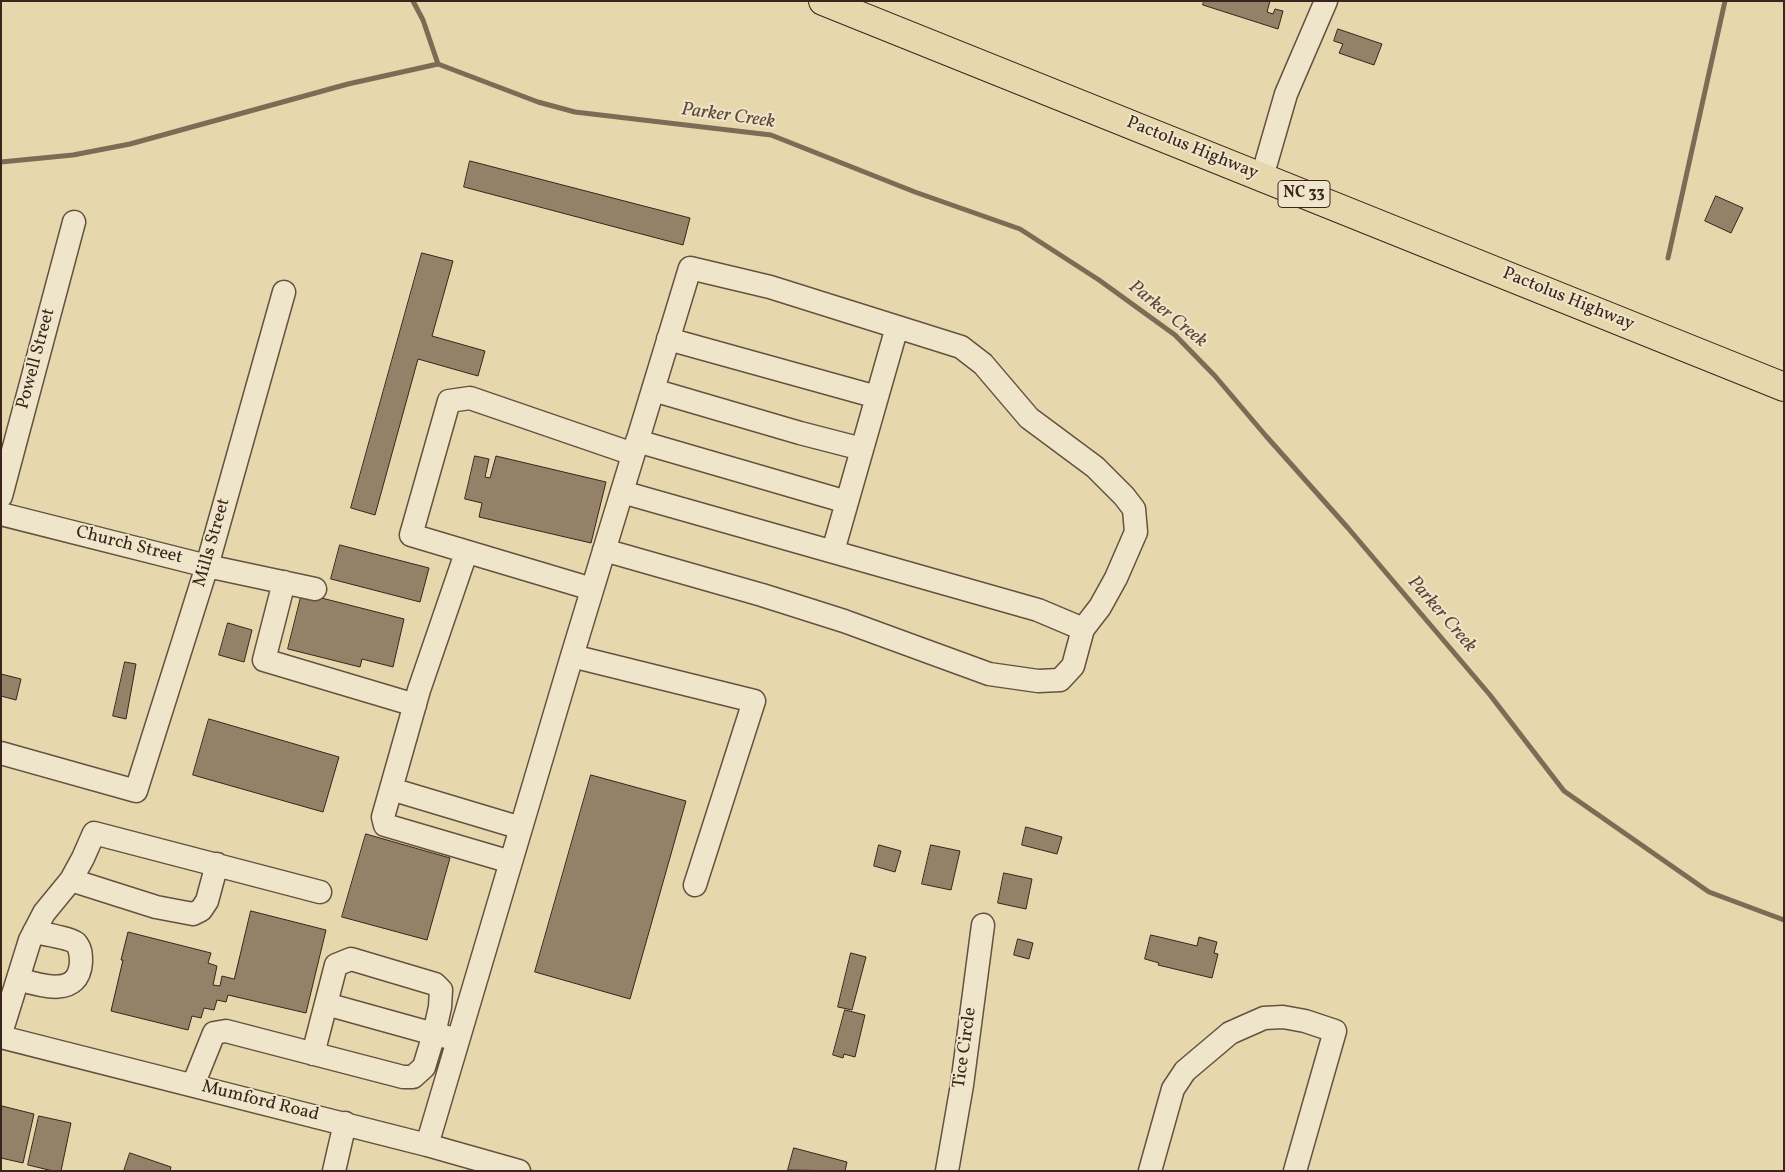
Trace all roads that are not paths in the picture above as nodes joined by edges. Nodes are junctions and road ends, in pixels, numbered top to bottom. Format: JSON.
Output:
{"nodes":[{"id":1,"x":823,"y":1,"type":"edge"},
{"id":2,"x":1326,"y":1,"type":"edge"},
{"id":3,"x":1262,"y":177,"type":"junction"},
{"id":4,"x":74,"y":222,"type":"dead end"},
{"id":5,"x":284,"y":292,"type":"dead end"},
{"id":6,"x":897,"y":328,"type":"junction"},
{"id":7,"x":668,"y":339,"type":"junction"},
{"id":8,"x":1784,"y":387,"type":"edge"},
{"id":9,"x":653,"y":390,"type":"junction"},
{"id":10,"x":877,"y":397,"type":"junction"},
{"id":11,"x":635,"y":448,"type":"junction"},
{"id":12,"x":862,"y":449,"type":"junction"},
{"id":13,"x":622,"y":492,"type":"junction"},
{"id":14,"x":1,"y":496,"type":"edge"},
{"id":15,"x":847,"y":502,"type":"junction"},
{"id":16,"x":1,"y":514,"type":"edge"},
{"id":17,"x":604,"y":550,"type":"junction"},
{"id":18,"x":833,"y":551,"type":"junction"},
{"id":19,"x":466,"y":553,"type":"junction"},
{"id":20,"x":207,"y":566,"type":"junction"},
{"id":21,"x":284,"y":582,"type":"junction"},
{"id":22,"x":315,"y":589,"type":"dead end"},
{"id":23,"x":592,"y":589,"type":"junction"},
{"id":24,"x":1083,"y":629,"type":"junction"},
{"id":25,"x":572,"y":656,"type":"junction"},
{"id":26,"x":415,"y":705,"type":"junction"},
{"id":27,"x":1,"y":753,"type":"edge"},
{"id":28,"x":391,"y":789,"type":"junction"},
{"id":29,"x":521,"y":828,"type":"junction"},
{"id":30,"x":511,"y":862,"type":"junction"},
{"id":31,"x":217,"y":864,"type":"junction"},
{"id":32,"x":71,"y":880,"type":"junction"},
{"id":33,"x":695,"y":885,"type":"dead end"},
{"id":34,"x":320,"y":892,"type":"dead end"},
{"id":35,"x":983,"y":925,"type":"dead end"},
{"id":36,"x":34,"y":932,"type":"junction"},
{"id":37,"x":18,"y":979,"type":"junction"},
{"id":38,"x":326,"y":1004,"type":"junction"},
{"id":39,"x":1,"y":1033,"type":"edge"},
{"id":40,"x":434,"y":1034,"type":"junction"},
{"id":41,"x":1,"y":1037,"type":"edge"},
{"id":42,"x":458,"y":1040,"type":"junction"},
{"id":43,"x":313,"y":1054,"type":"junction"},
{"id":44,"x":193,"y":1085,"type":"junction"},
{"id":45,"x":345,"y":1124,"type":"junction"},
{"id":46,"x":427,"y":1145,"type":"junction"},
{"id":47,"x":334,"y":1171,"type":"edge"},
{"id":48,"x":519,"y":1171,"type":"edge"},
{"id":49,"x":947,"y":1171,"type":"edge"},
{"id":50,"x":1150,"y":1171,"type":"edge"},
{"id":51,"x":1295,"y":1171,"type":"edge"}],
"edges":[{"from":1,"to":3,"type":"main road","name":"Pactolus Highway","number":"NC 33"},
{"from":2,"to":3,"type":"street"},
{"from":3,"to":8,"type":"main road","name":"Pactolus Highway","number":"NC 33"},
{"from":4,"to":14,"type":"street","name":"Powell Street"},
{"from":5,"to":20,"type":"street","name":"Mills Street"},
{"from":6,"to":7,"type":"street"},
{"from":6,"to":10,"type":"street"},
{"from":6,"to":24,"type":"street"},
{"from":7,"to":9,"type":"street"},
{"from":7,"to":10,"type":"street"},
{"from":9,"to":11,"type":"street"},
{"from":9,"to":12,"type":"street"},
{"from":10,"to":12,"type":"street"},
{"from":11,"to":13,"type":"street"},
{"from":11,"to":15,"type":"street"},
{"from":11,"to":19,"type":"street"},
{"from":12,"to":15,"type":"street"},
{"from":13,"to":17,"type":"street"},
{"from":13,"to":18,"type":"street"},
{"from":15,"to":18,"type":"street"},
{"from":16,"to":20,"type":"street","name":"Church Street"},
{"from":17,"to":23,"type":"street"},
{"from":17,"to":24,"type":"street"},
{"from":18,"to":24,"type":"street"},
{"from":19,"to":23,"type":"street"},
{"from":19,"to":26,"type":"street"},
{"from":20,"to":21,"type":"street","name":"Church Street"},
{"from":20,"to":27,"type":"street","name":"Mills Street"},
{"from":21,"to":22,"type":"street","name":"Church Street"},
{"from":21,"to":26,"type":"street"},
{"from":23,"to":25,"type":"street"},
{"from":25,"to":29,"type":"street"},
{"from":25,"to":33,"type":"street"},
{"from":26,"to":28,"type":"street"},
{"from":28,"to":29,"type":"street"},
{"from":28,"to":30,"type":"street"},
{"from":29,"to":30,"type":"street"},
{"from":30,"to":42,"type":"street"},
{"from":31,"to":32,"type":"street"},
{"from":31,"to":32,"type":"street"},
{"from":31,"to":34,"type":"street"},
{"from":32,"to":36,"type":"street"},
{"from":35,"to":49,"type":"street","name":"Tice Circle"},
{"from":36,"to":37,"type":"street"},
{"from":36,"to":37,"type":"street"},
{"from":37,"to":39,"type":"street"},
{"from":38,"to":40,"type":"street"},
{"from":38,"to":40,"type":"street"},
{"from":38,"to":43,"type":"street"},
{"from":40,"to":42,"type":"street"},
{"from":40,"to":43,"type":"street"},
{"from":41,"to":44,"type":"street","name":"Mumford Road"},
{"from":42,"to":46,"type":"street"},
{"from":43,"to":44,"type":"street"},
{"from":44,"to":45,"type":"street","name":"Mumford Road"},
{"from":45,"to":46,"type":"street","name":"Mumford Road"},
{"from":45,"to":47,"type":"street"},
{"from":46,"to":48,"type":"street","name":"Mumford Road"},
{"from":50,"to":51,"type":"street"}]}
